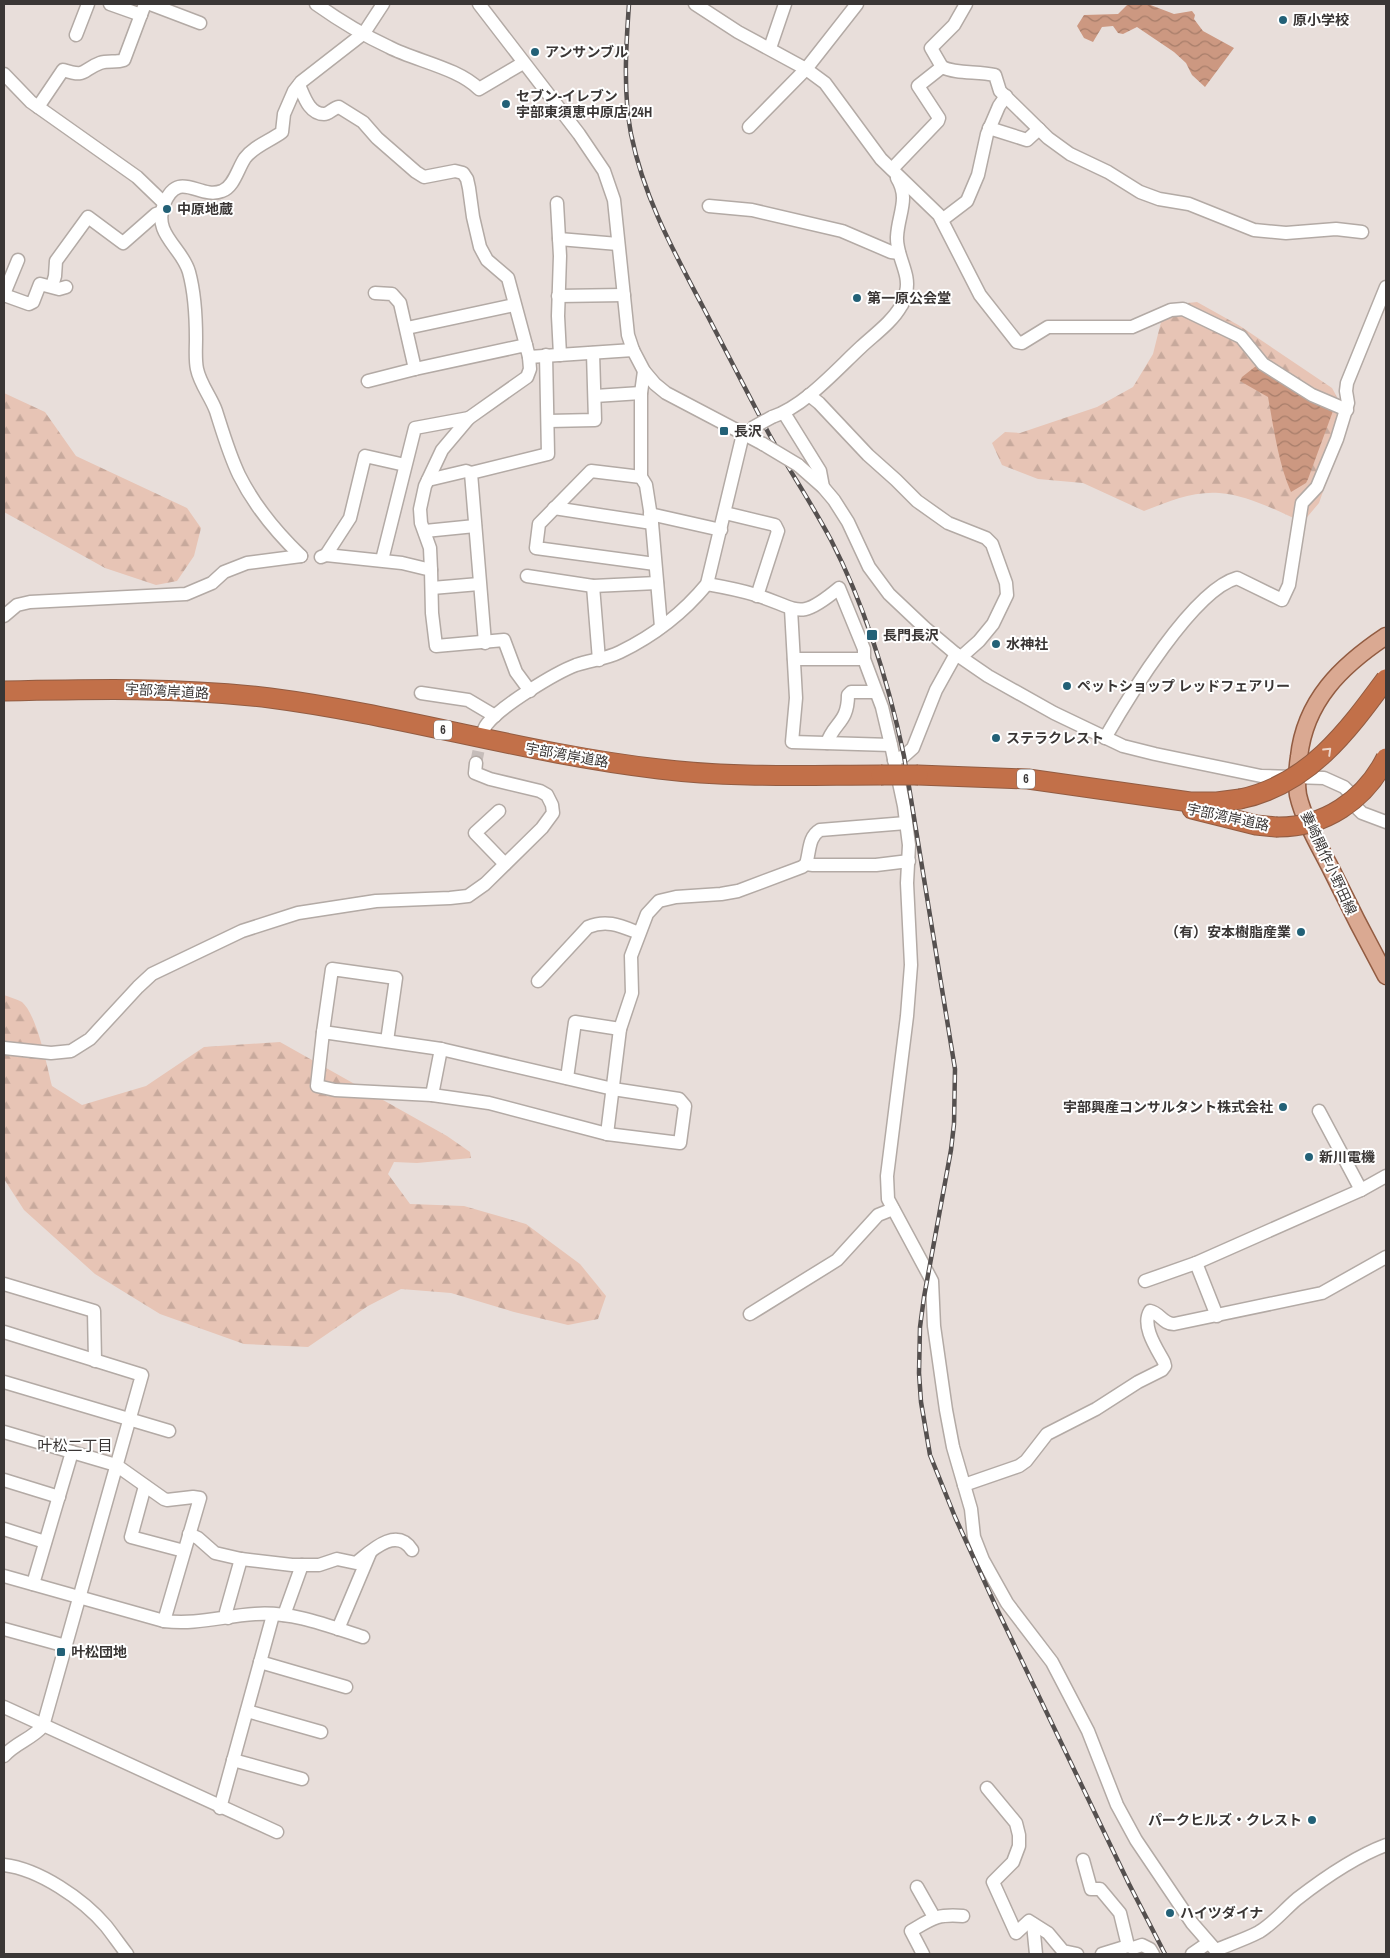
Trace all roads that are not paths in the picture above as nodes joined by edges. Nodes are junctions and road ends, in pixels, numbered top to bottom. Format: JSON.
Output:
{"nodes":[{"id":1,"x":88,"y":4,"type":"edge"},
{"id":2,"x":110,"y":4,"type":"edge"},
{"id":3,"x":150,"y":4,"type":"edge"},
{"id":4,"x":316,"y":4,"type":"edge"},
{"id":5,"x":383,"y":4,"type":"edge"},
{"id":6,"x":479,"y":4,"type":"edge"},
{"id":7,"x":695,"y":4,"type":"edge"},
{"id":8,"x":785,"y":4,"type":"edge"},
{"id":9,"x":857,"y":4,"type":"edge"},
{"id":10,"x":966,"y":4,"type":"edge"},
{"id":11,"x":143,"y":9,"type":"edge"},
{"id":12,"x":200,"y":23,"type":"dead end"},
{"id":13,"x":364,"y":33,"type":"junction"},
{"id":14,"x":76,"y":35,"type":"dead end"},
{"id":15,"x":770,"y":48,"type":"junction"},
{"id":16,"x":523,"y":63,"type":"junction"},
{"id":17,"x":942,"y":67,"type":"junction"},
{"id":18,"x":806,"y":69,"type":"junction"},
{"id":19,"x":4,"y":74,"type":"edge"},
{"id":20,"x":299,"y":85,"type":"junction"},
{"id":21,"x":1006,"y":96,"type":"junction"},
{"id":22,"x":38,"y":107,"type":"junction"},
{"id":23,"x":749,"y":127,"type":"dead end"},
{"id":24,"x":989,"y":128,"type":"junction"},
{"id":25,"x":1039,"y":129,"type":"junction"},
{"id":26,"x":892,"y":169,"type":"junction"},
{"id":27,"x":556,"y":203,"type":"dead end"},
{"id":28,"x":710,"y":206,"type":"dead end"},
{"id":29,"x":163,"y":207,"type":"junction"},
{"id":30,"x":942,"y":220,"type":"junction"},
{"id":31,"x":1362,"y":232,"type":"dead end"},
{"id":32,"x":559,"y":239,"type":"junction"},
{"id":33,"x":618,"y":244,"type":"junction"},
{"id":34,"x":898,"y":253,"type":"junction"},
{"id":35,"x":18,"y":260,"type":"dead end"},
{"id":36,"x":52,"y":286,"type":"junction"},
{"id":37,"x":66,"y":287,"type":"dead end"},
{"id":38,"x":1386,"y":287,"type":"edge"},
{"id":39,"x":375,"y":293,"type":"dead end"},
{"id":40,"x":4,"y":294,"type":"edge"},
{"id":41,"x":624,"y":295,"type":"junction"},
{"id":42,"x":558,"y":296,"type":"junction"},
{"id":43,"x":514,"y":304,"type":"junction"},
{"id":44,"x":407,"y":328,"type":"junction"},
{"id":45,"x":633,"y":350,"type":"junction"},
{"id":46,"x":527,"y":351,"type":"junction"},
{"id":47,"x":594,"y":353,"type":"junction"},
{"id":48,"x":546,"y":355,"type":"junction"},
{"id":49,"x":560,"y":355,"type":"junction"},
{"id":50,"x":415,"y":369,"type":"junction"},
{"id":51,"x":644,"y":371,"type":"junction"},
{"id":52,"x":368,"y":381,"type":"dead end"},
{"id":53,"x":641,"y":393,"type":"junction"},
{"id":54,"x":809,"y":395,"type":"junction"},
{"id":55,"x":595,"y":396,"type":"junction"},
{"id":56,"x":1346,"y":410,"type":"junction"},
{"id":57,"x":778,"y":415,"type":"junction"},
{"id":58,"x":470,"y":418,"type":"junction"},
{"id":59,"x":548,"y":421,"type":"junction"},
{"id":60,"x":747,"y":431,"type":"junction"},
{"id":61,"x":405,"y":465,"type":"junction"},
{"id":62,"x":471,"y":473,"type":"junction"},
{"id":63,"x":641,"y":477,"type":"junction"},
{"id":64,"x":428,"y":480,"type":"junction"},
{"id":65,"x":823,"y":488,"type":"junction"},
{"id":66,"x":554,"y":508,"type":"junction"},
{"id":67,"x":725,"y":513,"type":"junction"},
{"id":68,"x":651,"y":518,"type":"junction"},
{"id":69,"x":475,"y":526,"type":"junction"},
{"id":70,"x":721,"y":530,"type":"junction"},
{"id":71,"x":424,"y":531,"type":"junction"},
{"id":72,"x":382,"y":560,"type":"junction"},
{"id":73,"x":655,"y":564,"type":"junction"},
{"id":74,"x":431,"y":570,"type":"junction"},
{"id":75,"x":527,"y":576,"type":"dead end"},
{"id":76,"x":657,"y":583,"type":"junction"},
{"id":77,"x":479,"y":584,"type":"junction"},
{"id":78,"x":707,"y":584,"type":"junction"},
{"id":79,"x":593,"y":586,"type":"junction"},
{"id":80,"x":432,"y":588,"type":"junction"},
{"id":81,"x":757,"y":596,"type":"junction"},
{"id":82,"x":791,"y":610,"type":"junction"},
{"id":83,"x":4,"y":616,"type":"edge"},
{"id":84,"x":661,"y":627,"type":"junction"},
{"id":85,"x":1386,"y":636,"type":"edge"},
{"id":86,"x":485,"y":643,"type":"junction"},
{"id":87,"x":1386,"y":647,"type":"edge"},
{"id":88,"x":958,"y":655,"type":"junction"},
{"id":89,"x":794,"y":659,"type":"junction"},
{"id":90,"x":864,"y":659,"type":"junction"},
{"id":91,"x":599,"y":660,"type":"junction"},
{"id":92,"x":1347,"y":668,"type":"junction"},
{"id":93,"x":1386,"y":679,"type":"edge"},
{"id":94,"x":4,"y":691,"type":"edge"},
{"id":95,"x":530,"y":691,"type":"junction"},
{"id":96,"x":875,"y":692,"type":"junction"},
{"id":97,"x":421,"y":693,"type":"dead end"},
{"id":98,"x":495,"y":716,"type":"junction"},
{"id":99,"x":482,"y":734,"type":"tunnel mouth"},
{"id":100,"x":1105,"y":738,"type":"junction"},
{"id":101,"x":827,"y":743,"type":"junction"},
{"id":102,"x":891,"y":745,"type":"junction"},
{"id":103,"x":1386,"y":758,"type":"edge"},
{"id":104,"x":894,"y":760,"type":"junction"},
{"id":105,"x":476,"y":763,"type":"dead end"},
{"id":106,"x":1296,"y":778,"type":"junction"},
{"id":107,"x":1133,"y":794,"type":"junction"},
{"id":108,"x":499,"y":811,"type":"dead end"},
{"id":109,"x":1386,"y":822,"type":"edge"},
{"id":110,"x":906,"y":823,"type":"junction"},
{"id":111,"x":908,"y":861,"type":"junction"},
{"id":112,"x":505,"y":864,"type":"junction"},
{"id":113,"x":806,"y":864,"type":"junction"},
{"id":114,"x":639,"y":933,"type":"junction"},
{"id":115,"x":1386,"y":976,"type":"edge"},
{"id":116,"x":538,"y":981,"type":"dead end"},
{"id":117,"x":620,"y":1029,"type":"junction"},
{"id":118,"x":324,"y":1032,"type":"junction"},
{"id":119,"x":387,"y":1041,"type":"junction"},
{"id":120,"x":4,"y":1048,"type":"edge"},
{"id":121,"x":441,"y":1049,"type":"junction"},
{"id":122,"x":568,"y":1078,"type":"junction"},
{"id":123,"x":613,"y":1089,"type":"junction"},
{"id":124,"x":432,"y":1095,"type":"junction"},
{"id":125,"x":1318,"y":1111,"type":"dead end"},
{"id":126,"x":607,"y":1134,"type":"junction"},
{"id":127,"x":1386,"y":1176,"type":"edge"},
{"id":128,"x":1361,"y":1190,"type":"junction"},
{"id":129,"x":893,"y":1209,"type":"junction"},
{"id":130,"x":1386,"y":1257,"type":"edge"},
{"id":131,"x":1196,"y":1263,"type":"junction"},
{"id":132,"x":1145,"y":1281,"type":"dead end"},
{"id":133,"x":4,"y":1286,"type":"edge"},
{"id":134,"x":750,"y":1314,"type":"dead end"},
{"id":135,"x":1217,"y":1316,"type":"junction"},
{"id":136,"x":4,"y":1332,"type":"edge"},
{"id":137,"x":95,"y":1361,"type":"junction"},
{"id":138,"x":4,"y":1382,"type":"edge"},
{"id":139,"x":128,"y":1420,"type":"junction"},
{"id":140,"x":168,"y":1431,"type":"dead end"},
{"id":141,"x":4,"y":1432,"type":"edge"},
{"id":142,"x":72,"y":1452,"type":"junction"},
{"id":143,"x":116,"y":1465,"type":"junction"},
{"id":144,"x":4,"y":1480,"type":"edge"},
{"id":145,"x":964,"y":1485,"type":"junction"},
{"id":146,"x":145,"y":1486,"type":"junction"},
{"id":147,"x":58,"y":1497,"type":"junction"},
{"id":148,"x":4,"y":1529,"type":"edge"},
{"id":149,"x":189,"y":1534,"type":"junction"},
{"id":150,"x":45,"y":1542,"type":"junction"},
{"id":151,"x":412,"y":1550,"type":"dead end"},
{"id":152,"x":184,"y":1551,"type":"junction"},
{"id":153,"x":371,"y":1551,"type":"junction"},
{"id":154,"x":240,"y":1559,"type":"junction"},
{"id":155,"x":302,"y":1565,"type":"junction"},
{"id":156,"x":4,"y":1576,"type":"edge"},
{"id":157,"x":33,"y":1584,"type":"junction"},
{"id":158,"x":79,"y":1597,"type":"junction"},
{"id":159,"x":279,"y":1615,"type":"junction"},
{"id":160,"x":228,"y":1618,"type":"junction"},
{"id":161,"x":164,"y":1622,"type":"junction"},
{"id":162,"x":4,"y":1629,"type":"edge"},
{"id":163,"x":338,"y":1629,"type":"junction"},
{"id":164,"x":363,"y":1637,"type":"dead end"},
{"id":165,"x":66,"y":1646,"type":"junction"},
{"id":166,"x":260,"y":1662,"type":"junction"},
{"id":167,"x":346,"y":1687,"type":"dead end"},
{"id":168,"x":4,"y":1707,"type":"edge"},
{"id":169,"x":247,"y":1711,"type":"junction"},
{"id":170,"x":43,"y":1726,"type":"junction"},
{"id":171,"x":321,"y":1732,"type":"dead end"},
{"id":172,"x":4,"y":1756,"type":"edge"},
{"id":173,"x":233,"y":1760,"type":"junction"},
{"id":174,"x":302,"y":1779,"type":"dead end"},
{"id":175,"x":987,"y":1788,"type":"dead end"},
{"id":176,"x":220,"y":1808,"type":"junction"},
{"id":177,"x":277,"y":1832,"type":"dead end"},
{"id":178,"x":1386,"y":1845,"type":"edge"},
{"id":179,"x":1083,"y":1860,"type":"dead end"},
{"id":180,"x":4,"y":1865,"type":"edge"},
{"id":181,"x":917,"y":1887,"type":"dead end"},
{"id":182,"x":963,"y":1916,"type":"dead end"},
{"id":183,"x":934,"y":1917,"type":"junction"},
{"id":184,"x":1033,"y":1924,"type":"junction"},
{"id":185,"x":1128,"y":1946,"type":"junction"},
{"id":186,"x":1214,"y":1949,"type":"edge"},
{"id":187,"x":127,"y":1954,"type":"edge"},
{"id":188,"x":924,"y":1954,"type":"edge"},
{"id":189,"x":1036,"y":1954,"type":"edge"},
{"id":190,"x":1077,"y":1954,"type":"edge"},
{"id":191,"x":1102,"y":1954,"type":"edge"},
{"id":192,"x":1153,"y":1954,"type":"edge"},
{"id":193,"x":1192,"y":1954,"type":"edge"}],
"edges":[{"from":1,"to":14,"type":"street"},
{"from":2,"to":11,"type":"street"},
{"from":3,"to":12,"type":"street"},
{"from":4,"to":13,"type":"street"},
{"from":5,"to":13,"type":"street"},
{"from":6,"to":16,"type":"street"},
{"from":7,"to":15,"type":"street"},
{"from":8,"to":15,"type":"street"},
{"from":9,"to":18,"type":"street"},
{"from":10,"to":17,"type":"street"},
{"from":11,"to":22,"type":"street"},
{"from":13,"to":16,"type":"street"},
{"from":13,"to":20,"type":"street"},
{"from":15,"to":18,"type":"street"},
{"from":16,"to":33,"type":"street"},
{"from":17,"to":21,"type":"street"},
{"from":17,"to":26,"type":"street"},
{"from":18,"to":23,"type":"street"},
{"from":18,"to":26,"type":"street"},
{"from":19,"to":22,"type":"street"},
{"from":20,"to":29,"type":"street"},
{"from":20,"to":43,"type":"street"},
{"from":21,"to":24,"type":"street"},
{"from":21,"to":25,"type":"street"},
{"from":22,"to":29,"type":"street"},
{"from":24,"to":25,"type":"street"},
{"from":24,"to":30,"type":"street"},
{"from":25,"to":31,"type":"street"},
{"from":26,"to":30,"type":"street"},
{"from":26,"to":34,"type":"street"},
{"from":27,"to":32,"type":"street"},
{"from":28,"to":34,"type":"street"},
{"from":29,"to":36,"type":"street"},
{"from":29,"to":83,"type":"street"},
{"from":30,"to":56,"type":"street"},
{"from":32,"to":33,"type":"street"},
{"from":32,"to":42,"type":"street"},
{"from":33,"to":41,"type":"street"},
{"from":34,"to":54,"type":"street"},
{"from":35,"to":40,"type":"street"},
{"from":36,"to":37,"type":"street"},
{"from":36,"to":40,"type":"street"},
{"from":38,"to":56,"type":"street"},
{"from":39,"to":44,"type":"street"},
{"from":41,"to":42,"type":"street"},
{"from":41,"to":45,"type":"street"},
{"from":42,"to":49,"type":"street"},
{"from":43,"to":44,"type":"street"},
{"from":43,"to":46,"type":"street"},
{"from":44,"to":50,"type":"street"},
{"from":45,"to":47,"type":"street"},
{"from":45,"to":51,"type":"street"},
{"from":46,"to":48,"type":"street"},
{"from":46,"to":50,"type":"street"},
{"from":46,"to":58,"type":"street"},
{"from":47,"to":49,"type":"street"},
{"from":47,"to":55,"type":"street"},
{"from":48,"to":49,"type":"street"},
{"from":48,"to":59,"type":"street"},
{"from":50,"to":52,"type":"street"},
{"from":51,"to":53,"type":"street"},
{"from":51,"to":60,"type":"street"},
{"from":53,"to":55,"type":"street"},
{"from":53,"to":63,"type":"street"},
{"from":54,"to":57,"type":"street"},
{"from":54,"to":88,"type":"street"},
{"from":55,"to":59,"type":"street"},
{"from":56,"to":100,"type":"street"},
{"from":57,"to":60,"type":"street","bridge":true},
{"from":57,"to":65,"type":"street"},
{"from":58,"to":61,"type":"street"},
{"from":58,"to":64,"type":"street"},
{"from":59,"to":62,"type":"street"},
{"from":60,"to":65,"type":"street","bridge":true},
{"from":60,"to":67,"type":"street"},
{"from":61,"to":72,"type":"street"},
{"from":61,"to":72,"type":"street"},
{"from":62,"to":64,"type":"street"},
{"from":62,"to":69,"type":"street"},
{"from":63,"to":66,"type":"street"},
{"from":63,"to":68,"type":"street"},
{"from":64,"to":71,"type":"street"},
{"from":65,"to":88,"type":"street"},
{"from":66,"to":68,"type":"street"},
{"from":66,"to":73,"type":"street"},
{"from":67,"to":70,"type":"street"},
{"from":67,"to":81,"type":"street"},
{"from":68,"to":70,"type":"street"},
{"from":68,"to":73,"type":"street"},
{"from":69,"to":71,"type":"street"},
{"from":69,"to":77,"type":"street"},
{"from":70,"to":78,"type":"street"},
{"from":71,"to":74,"type":"street"},
{"from":72,"to":74,"type":"street"},
{"from":73,"to":76,"type":"street"},
{"from":74,"to":80,"type":"street"},
{"from":75,"to":79,"type":"street"},
{"from":76,"to":79,"type":"street"},
{"from":76,"to":84,"type":"street"},
{"from":77,"to":80,"type":"street"},
{"from":77,"to":86,"type":"street"},
{"from":78,"to":81,"type":"street"},
{"from":78,"to":84,"type":"street"},
{"from":79,"to":91,"type":"street"},
{"from":80,"to":86,"type":"street"},
{"from":81,"to":82,"type":"street"},
{"from":82,"to":89,"type":"street"},
{"from":82,"to":90,"type":"street"},
{"from":84,"to":91,"type":"street"},
{"from":85,"to":92,"type":"main road","name":"妻崎開作小野田線"},
{"from":86,"to":95,"type":"street"},
{"from":87,"to":92,"type":"main road","name":"妻崎開作小野田線"},
{"from":88,"to":100,"type":"street"},
{"from":88,"to":104,"type":"street"},
{"from":89,"to":90,"type":"street"},
{"from":89,"to":101,"type":"street"},
{"from":90,"to":96,"type":"street"},
{"from":91,"to":95,"type":"street"},
{"from":92,"to":106,"type":"main road","name":"妻崎開作小野田線"},
{"from":107,"to":93,"type":"highway","name":"宇部湾岸道路","number":"6","one_way":true,"bridge":true},
{"from":94,"to":107,"type":"highway","name":"宇部湾岸道路","number":"6","bridge":true},
{"from":95,"to":98,"type":"street"},
{"from":96,"to":101,"type":"street"},
{"from":96,"to":102,"type":"street"},
{"from":97,"to":98,"type":"street"},
{"from":98,"to":99,"type":"street"},
{"from":100,"to":106,"type":"street"},
{"from":101,"to":102,"type":"street"},
{"from":102,"to":104,"type":"street"},
{"from":103,"to":107,"type":"highway","name":"宇部湾岸道路","number":"6","bridge":true},
{"from":104,"to":110,"type":"street"},
{"from":105,"to":112,"type":"street"},
{"from":106,"to":109,"type":"street"},
{"from":106,"to":115,"type":"main road","name":"妻崎開作小野田線"},
{"from":108,"to":112,"type":"street"},
{"from":110,"to":111,"type":"street"},
{"from":110,"to":113,"type":"street"},
{"from":111,"to":113,"type":"street"},
{"from":111,"to":129,"type":"street"},
{"from":112,"to":120,"type":"street"},
{"from":113,"to":114,"type":"street"},
{"from":114,"to":116,"type":"street"},
{"from":114,"to":117,"type":"street"},
{"from":117,"to":122,"type":"street"},
{"from":117,"to":123,"type":"street"},
{"from":118,"to":119,"type":"street"},
{"from":118,"to":119,"type":"street"},
{"from":118,"to":124,"type":"street"},
{"from":119,"to":121,"type":"street"},
{"from":121,"to":122,"type":"street"},
{"from":121,"to":124,"type":"street"},
{"from":122,"to":123,"type":"street"},
{"from":123,"to":126,"type":"street"},
{"from":123,"to":126,"type":"street"},
{"from":124,"to":126,"type":"street"},
{"from":125,"to":128,"type":"street"},
{"from":127,"to":128,"type":"street"},
{"from":128,"to":131,"type":"street"},
{"from":129,"to":134,"type":"street"},
{"from":129,"to":145,"type":"street"},
{"from":130,"to":135,"type":"street"},
{"from":131,"to":132,"type":"street"},
{"from":131,"to":135,"type":"street"},
{"from":133,"to":137,"type":"street"},
{"from":135,"to":145,"type":"street"},
{"from":136,"to":137,"type":"street"},
{"from":137,"to":139,"type":"street"},
{"from":138,"to":139,"type":"street"},
{"from":139,"to":140,"type":"street"},
{"from":139,"to":143,"type":"street"},
{"from":141,"to":142,"type":"street"},
{"from":142,"to":143,"type":"street"},
{"from":142,"to":147,"type":"street"},
{"from":143,"to":146,"type":"street"},
{"from":143,"to":158,"type":"street"},
{"from":144,"to":147,"type":"street"},
{"from":145,"to":186,"type":"street"},
{"from":146,"to":149,"type":"street"},
{"from":146,"to":152,"type":"street"},
{"from":147,"to":150,"type":"street"},
{"from":148,"to":150,"type":"street"},
{"from":149,"to":152,"type":"street"},
{"from":149,"to":154,"type":"street"},
{"from":150,"to":157,"type":"street"},
{"from":151,"to":153,"type":"street"},
{"from":152,"to":161,"type":"street"},
{"from":153,"to":155,"type":"street"},
{"from":153,"to":163,"type":"street"},
{"from":154,"to":155,"type":"street"},
{"from":154,"to":160,"type":"street"},
{"from":155,"to":159,"type":"street"},
{"from":156,"to":157,"type":"street"},
{"from":157,"to":158,"type":"street"},
{"from":158,"to":161,"type":"street"},
{"from":158,"to":165,"type":"street"},
{"from":159,"to":160,"type":"street"},
{"from":159,"to":163,"type":"street"},
{"from":159,"to":166,"type":"street"},
{"from":160,"to":161,"type":"street"},
{"from":162,"to":165,"type":"street"},
{"from":163,"to":164,"type":"street"},
{"from":165,"to":170,"type":"street"},
{"from":166,"to":167,"type":"street"},
{"from":166,"to":169,"type":"street"},
{"from":168,"to":170,"type":"street"},
{"from":169,"to":171,"type":"street"},
{"from":169,"to":173,"type":"street"},
{"from":170,"to":172,"type":"street"},
{"from":170,"to":176,"type":"street"},
{"from":173,"to":174,"type":"street"},
{"from":173,"to":176,"type":"street"},
{"from":175,"to":184,"type":"street"},
{"from":176,"to":177,"type":"street"},
{"from":178,"to":186,"type":"street"},
{"from":179,"to":185,"type":"street"},
{"from":180,"to":187,"type":"street"},
{"from":181,"to":183,"type":"street"},
{"from":182,"to":183,"type":"street"},
{"from":183,"to":188,"type":"street"},
{"from":184,"to":189,"type":"street"},
{"from":184,"to":190,"type":"street"},
{"from":185,"to":191,"type":"street"},
{"from":185,"to":192,"type":"street"},
{"from":186,"to":193,"type":"street"}]}
